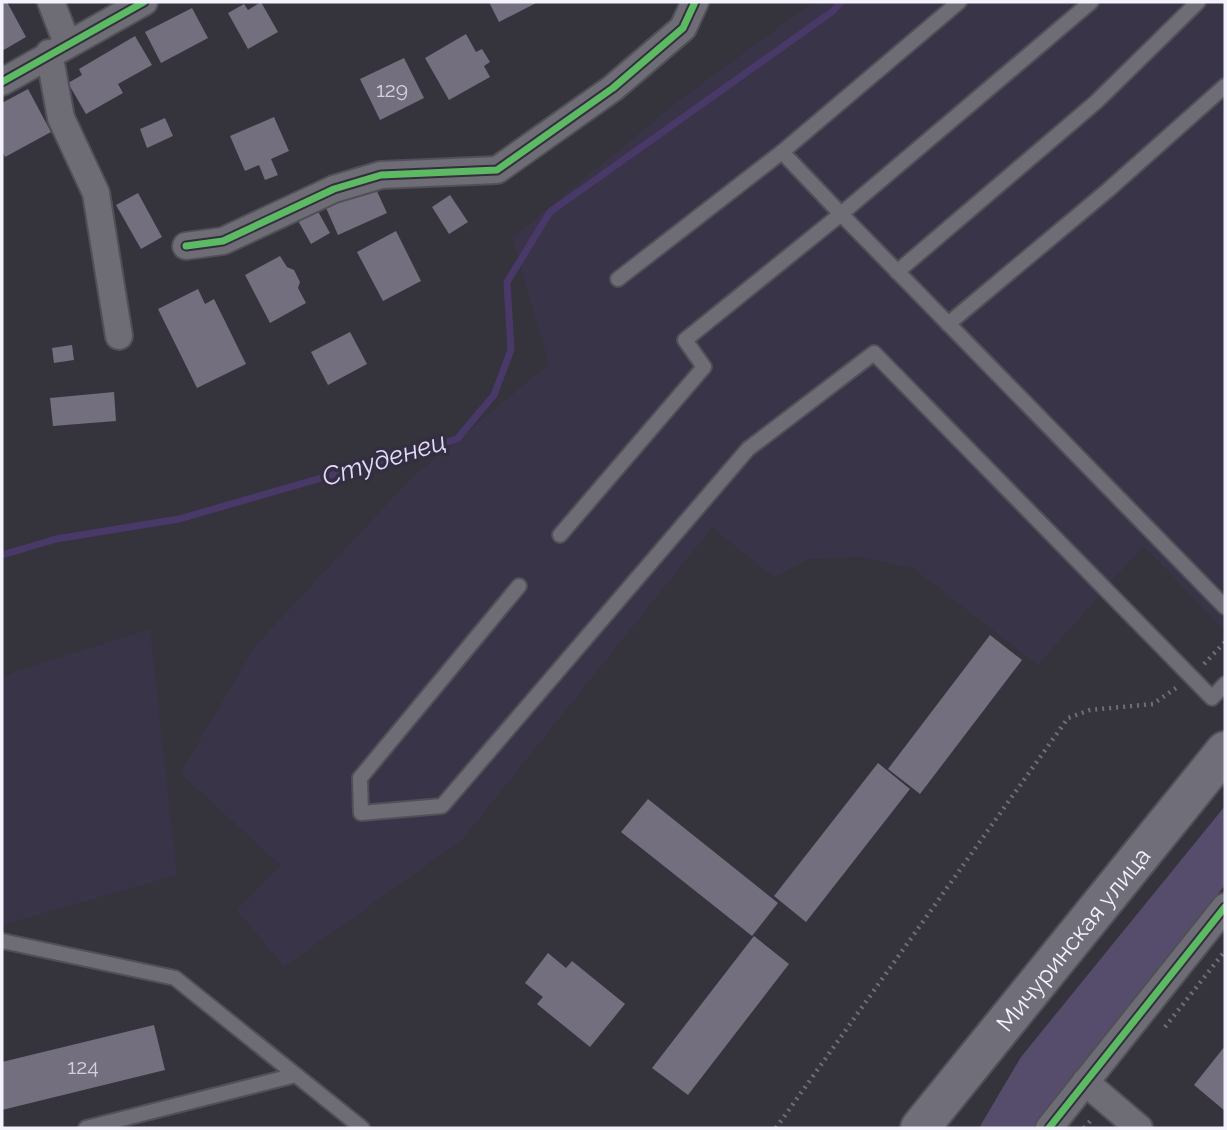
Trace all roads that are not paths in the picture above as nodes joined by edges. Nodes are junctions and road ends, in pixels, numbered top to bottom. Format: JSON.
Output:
{"nodes":[{"id":1,"x":51,"y":2,"type":"edge"},
{"id":2,"x":144,"y":2,"type":"edge"},
{"id":3,"x":695,"y":2,"type":"edge"},
{"id":4,"x":959,"y":2,"type":"edge"},
{"id":5,"x":1091,"y":2,"type":"edge"},
{"id":6,"x":1198,"y":2,"type":"edge"},
{"id":7,"x":58,"y":48,"type":"junction"},
{"id":8,"x":2,"y":82,"type":"edge"},
{"id":9,"x":1225,"y":86,"type":"edge"},
{"id":10,"x":782,"y":152,"type":"junction"},
{"id":11,"x":841,"y":214,"type":"junction"},
{"id":12,"x":186,"y":246,"type":"dead end"},
{"id":13,"x":897,"y":272,"type":"junction"},
{"id":14,"x":618,"y":279,"type":"dead end"},
{"id":15,"x":948,"y":324,"type":"junction"},
{"id":16,"x":119,"y":336,"type":"dead end"},
{"id":17,"x":559,"y":535,"type":"dead end"},
{"id":18,"x":519,"y":586,"type":"dead end"},
{"id":19,"x":1225,"y":607,"type":"edge"},
{"id":20,"x":1225,"y":684,"type":"edge"},
{"id":21,"x":1225,"y":751,"type":"edge"},
{"id":22,"x":1225,"y":907,"type":"edge"},
{"id":23,"x":2,"y":941,"type":"edge"},
{"id":24,"x":296,"y":1075,"type":"junction"},
{"id":25,"x":1085,"y":1083,"type":"junction"},
{"id":26,"x":86,"y":1128,"type":"edge"},
{"id":27,"x":362,"y":1128,"type":"edge"},
{"id":28,"x":920,"y":1128,"type":"edge"},
{"id":29,"x":1049,"y":1128,"type":"edge"},
{"id":30,"x":1139,"y":1128,"type":"edge"}],
"edges":[{"from":1,"to":7,"type":"street"},
{"from":2,"to":7,"type":"street"},
{"from":3,"to":12,"type":"street"},
{"from":4,"to":10,"type":"lane"},
{"from":5,"to":11,"type":"lane"},
{"from":6,"to":13,"type":"lane"},
{"from":7,"to":8,"type":"street"},
{"from":7,"to":16,"type":"street"},
{"from":9,"to":15,"type":"lane"},
{"from":10,"to":11,"type":"lane"},
{"from":10,"to":14,"type":"lane"},
{"from":11,"to":13,"type":"lane"},
{"from":11,"to":17,"type":"lane"},
{"from":13,"to":15,"type":"lane"},
{"from":15,"to":19,"type":"lane"},
{"from":18,"to":20,"type":"lane"},
{"from":21,"to":28,"type":"main road","name":"Мичуринская улица"},
{"from":22,"to":25,"type":"street"},
{"from":23,"to":24,"type":"lane"},
{"from":24,"to":26,"type":"lane"},
{"from":24,"to":27,"type":"lane"},
{"from":25,"to":29,"type":"street"},
{"from":25,"to":30,"type":"street"}]}
